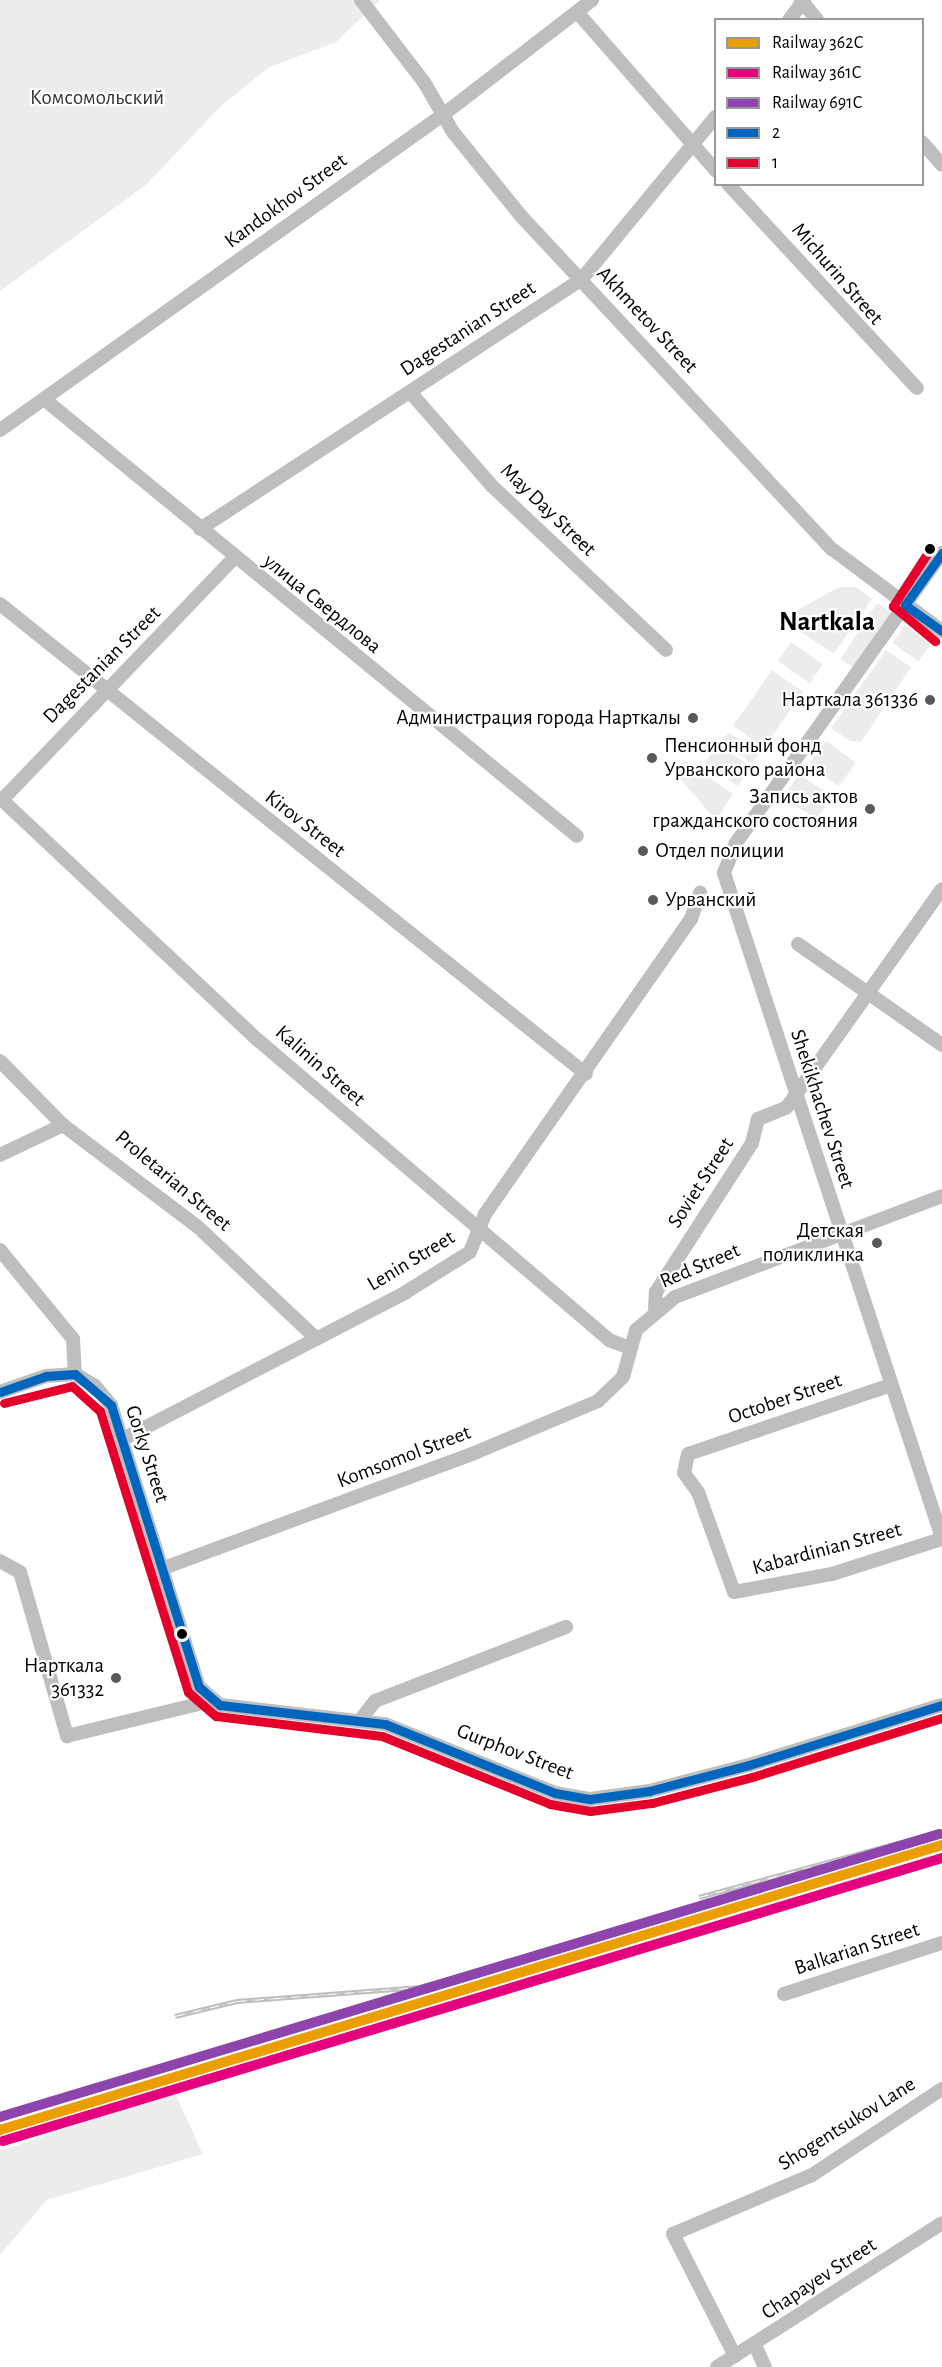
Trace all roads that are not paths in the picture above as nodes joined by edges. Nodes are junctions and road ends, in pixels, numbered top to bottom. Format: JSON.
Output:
{"nodes":[{"id":1,"x":361,"y":0,"type":"edge"},
{"id":2,"x":592,"y":0,"type":"edge"},
{"id":3,"x":802,"y":1,"type":"edge"},
{"id":4,"x":577,"y":12,"type":"junction"},
{"id":5,"x":790,"y":18,"type":"edge"},
{"id":6,"x":815,"y":18,"type":"edge"},
{"id":7,"x":444,"y":114,"type":"junction"},
{"id":8,"x":714,"y":119,"type":"edge"},
{"id":9,"x":924,"y":144,"type":"edge"},
{"id":10,"x":692,"y":147,"type":"junction"},
{"id":11,"x":942,"y":165,"type":"edge"},
{"id":12,"x":714,"y":169,"type":"edge"},
{"id":13,"x":730,"y":186,"type":"edge"},
{"id":14,"x":581,"y":280,"type":"junction"},
{"id":15,"x":917,"y":388,"type":"dead end"},
{"id":16,"x":410,"y":392,"type":"junction"},
{"id":17,"x":44,"y":399,"type":"junction"},
{"id":18,"x":0,"y":430,"type":"edge"},
{"id":19,"x":200,"y":529,"type":"junction"},
{"id":20,"x":942,"y":553,"type":"edge"},
{"id":21,"x":233,"y":559,"type":"junction"},
{"id":22,"x":0,"y":604,"type":"edge"},
{"id":23,"x":905,"y":605,"type":"junction"},
{"id":24,"x":942,"y":631,"type":"edge"},
{"id":25,"x":666,"y":650,"type":"dead end"},
{"id":26,"x":104,"y":690,"type":"junction"},
{"id":27,"x":1,"y":799,"type":"edge"},
{"id":28,"x":578,"y":836,"type":"dead end"},
{"id":29,"x":942,"y":889,"type":"edge"},
{"id":30,"x":700,"y":893,"type":"dead end"},
{"id":31,"x":798,"y":944,"type":"dead end"},
{"id":32,"x":866,"y":996,"type":"junction"},
{"id":33,"x":942,"y":1045,"type":"edge"},
{"id":34,"x":0,"y":1061,"type":"edge"},
{"id":35,"x":586,"y":1074,"type":"junction"},
{"id":36,"x":795,"y":1094,"type":"junction"},
{"id":37,"x":63,"y":1125,"type":"junction"},
{"id":38,"x":0,"y":1155,"type":"edge"},
{"id":39,"x":942,"y":1196,"type":"edge"},
{"id":40,"x":481,"y":1231,"type":"junction"},
{"id":41,"x":840,"y":1231,"type":"junction"},
{"id":42,"x":0,"y":1250,"type":"edge"},
{"id":43,"x":655,"y":1309,"type":"junction"},
{"id":44,"x":317,"y":1339,"type":"junction"},
{"id":45,"x":627,"y":1347,"type":"junction"},
{"id":46,"x":75,"y":1374,"type":"junction"},
{"id":47,"x":891,"y":1385,"type":"junction"},
{"id":48,"x":0,"y":1392,"type":"edge"},
{"id":49,"x":123,"y":1439,"type":"junction"},
{"id":50,"x":693,"y":1453,"type":"joint"},
{"id":51,"x":942,"y":1538,"type":"edge"},
{"id":52,"x":0,"y":1561,"type":"edge"},
{"id":53,"x":161,"y":1569,"type":"junction"},
{"id":54,"x":566,"y":1627,"type":"dead end"},
{"id":55,"x":211,"y":1701,"type":"junction"},
{"id":56,"x":942,"y":1705,"type":"edge"},
{"id":57,"x":361,"y":1719,"type":"junction"},
{"id":58,"x":942,"y":1943,"type":"edge"},
{"id":59,"x":784,"y":1994,"type":"dead end"},
{"id":60,"x":942,"y":2089,"type":"edge"},
{"id":61,"x":942,"y":2223,"type":"edge"},
{"id":62,"x":755,"y":2345,"type":"junction"},
{"id":63,"x":735,"y":2356,"type":"junction"},
{"id":64,"x":717,"y":2367,"type":"edge"},
{"id":65,"x":765,"y":2367,"type":"edge"}],
"edges":[{"from":1,"to":7,"type":"street","name":"Akhmetov Street"},
{"from":2,"to":4,"type":"street","name":"Kandokhov Street"},
{"from":3,"to":5,"type":"street"},
{"from":3,"to":6,"type":"street"},
{"from":4,"to":7,"type":"street","name":"Kandokhov Street"},
{"from":4,"to":10,"type":"street"},
{"from":7,"to":14,"type":"street","name":"Akhmetov Street"},
{"from":7,"to":17,"type":"street","name":"Kandokhov Street"},
{"from":8,"to":10,"type":"street","name":"Dagestanian Street"},
{"from":9,"to":11,"type":"street"},
{"from":10,"to":12,"type":"street"},
{"from":10,"to":14,"type":"street","name":"Dagestanian Street"},
{"from":13,"to":15,"type":"street","name":"Michurin Street"},
{"from":14,"to":16,"type":"street","name":"Dagestanian Street"},
{"from":14,"to":23,"type":"street","name":"Akhmetov Street"},
{"from":16,"to":19,"type":"street","name":"Dagestanian Street"},
{"from":16,"to":25,"type":"street","name":"May Day Street"},
{"from":17,"to":18,"type":"street","name":"Kandokhov Street"},
{"from":17,"to":19,"type":"street","name":"улица Свердлова"},
{"from":19,"to":21,"type":"street","name":"улица Свердлова"},
{"from":20,"to":23,"type":"street"},
{"from":21,"to":26,"type":"street","name":"Dagestanian Street"},
{"from":21,"to":28,"type":"street","name":"улица Свердлова"},
{"from":22,"to":26,"type":"street","name":"Kirov Street"},
{"from":23,"to":24,"type":"street","name":"Akhmetov Street"},
{"from":23,"to":36,"type":"street","name":"Shekikhachev Street"},
{"from":26,"to":27,"type":"street","name":"Dagestanian Street"},
{"from":26,"to":35,"type":"street","name":"Kirov Street"},
{"from":27,"to":40,"type":"street","name":"Kalinin Street"},
{"from":29,"to":32,"type":"street","name":"Soviet Street"},
{"from":30,"to":35,"type":"street","name":"Lenin Street"},
{"from":31,"to":32,"type":"street"},
{"from":32,"to":33,"type":"street"},
{"from":32,"to":36,"type":"street","name":"Soviet Street"},
{"from":34,"to":37,"type":"street","name":"Proletarian Street"},
{"from":35,"to":40,"type":"street","name":"Lenin Street"},
{"from":36,"to":41,"type":"street","name":"Shekikhachev Street"},
{"from":36,"to":43,"type":"street","name":"Soviet Street"},
{"from":37,"to":38,"type":"street"},
{"from":37,"to":44,"type":"street","name":"Proletarian Street"},
{"from":39,"to":41,"type":"street","name":"Red Street"},
{"from":40,"to":44,"type":"street","name":"Lenin Street"},
{"from":40,"to":45,"type":"street","name":"Kalinin Street"},
{"from":41,"to":43,"type":"street","name":"Red Street"},
{"from":41,"to":47,"type":"street","name":"Shekikhachev Street"},
{"from":42,"to":46,"type":"street"},
{"from":43,"to":45,"type":"street","name":"Red Street"},
{"from":44,"to":49,"type":"street","name":"Lenin Street"},
{"from":45,"to":53,"type":"street","name":"Komsomol Street"},
{"from":46,"to":48,"type":"street"},
{"from":46,"to":49,"type":"street","name":"Gorky Street"},
{"from":47,"to":50,"type":"street","name":"October Street"},
{"from":47,"to":51,"type":"street","name":"Shekikhachev Street"},
{"from":49,"to":53,"type":"street","name":"Gorky Street"},
{"from":50,"to":51,"type":"street","name":"Kabardinian Street"},
{"from":52,"to":55,"type":"street"},
{"from":53,"to":55,"type":"street","name":"Gorky Street"},
{"from":54,"to":57,"type":"street"},
{"from":55,"to":57,"type":"street","name":"Gurphov Street"},
{"from":56,"to":57,"type":"street","name":"Gurphov Street"},
{"from":58,"to":59,"type":"street","name":"Balkarian Street"},
{"from":60,"to":63,"type":"street","name":"Shogentsukov Lane"},
{"from":61,"to":62,"type":"street","name":"Chapayev Street"},
{"from":62,"to":63,"type":"street","name":"Chapayev Street"},
{"from":62,"to":65,"type":"street"},
{"from":63,"to":64,"type":"street","name":"Chapayev Street"}]}
